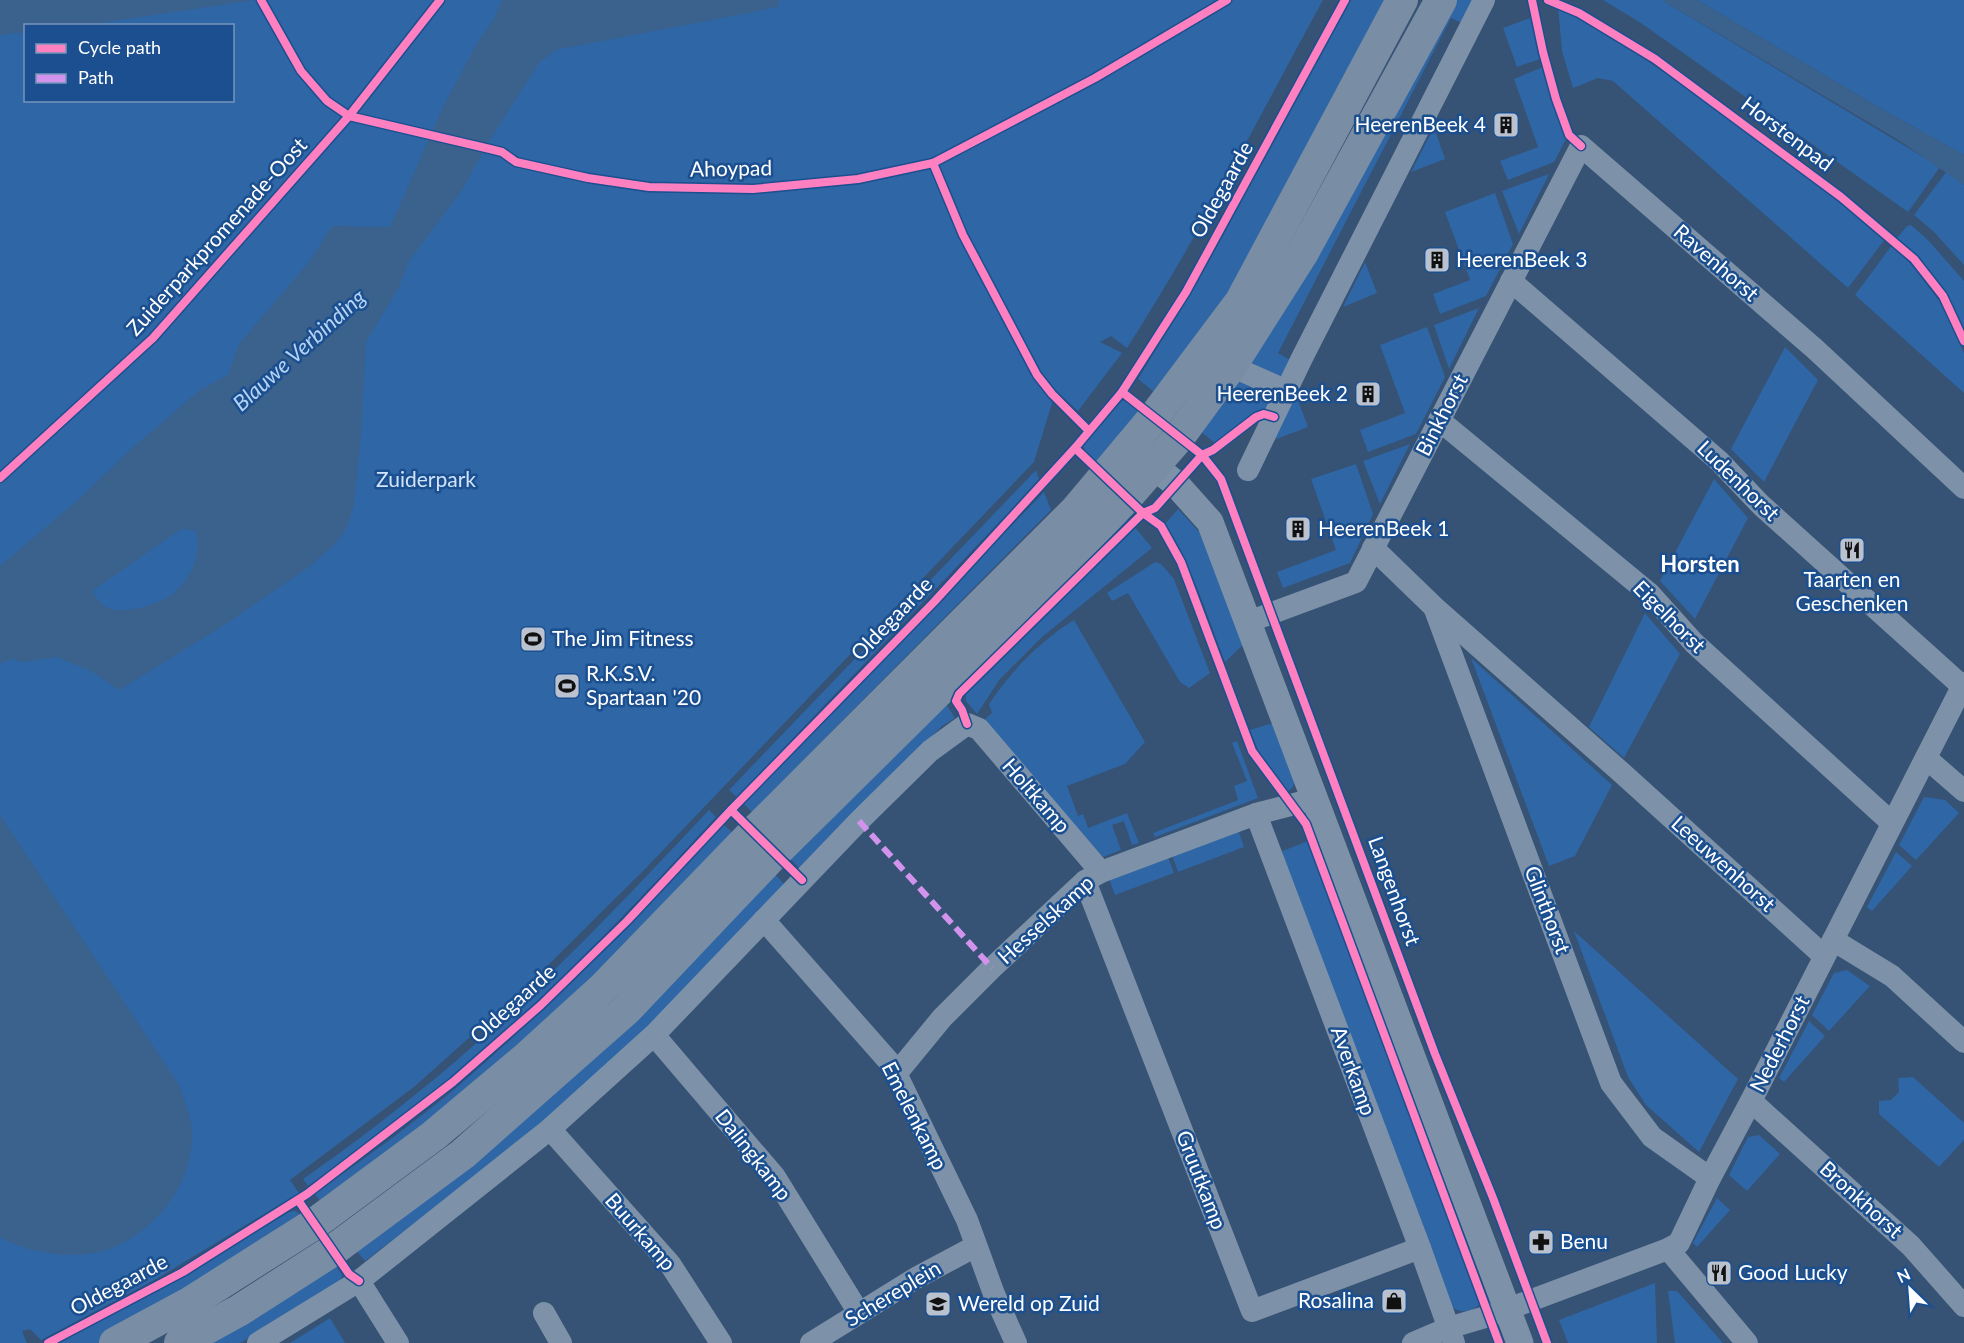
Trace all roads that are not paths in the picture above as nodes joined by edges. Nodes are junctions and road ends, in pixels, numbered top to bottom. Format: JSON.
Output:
{"nodes":[{"id":1,"x":1402,"y":0,"type":"edge"},
{"id":2,"x":1441,"y":0,"type":"edge"},
{"id":3,"x":1484,"y":0,"type":"edge"},
{"id":4,"x":1581,"y":146,"type":"joint"},
{"id":5,"x":1511,"y":281,"type":"junction"},
{"id":6,"x":1231,"y":366,"type":"junction"},
{"id":7,"x":1287,"y":391,"type":"junction"},
{"id":8,"x":1439,"y":420,"type":"junction"},
{"id":9,"x":1130,"y":447,"type":"junction"},
{"id":10,"x":1154,"y":466,"type":"junction"},
{"id":11,"x":1248,"y":470,"type":"dead end"},
{"id":12,"x":1964,"y":488,"type":"edge"},
{"id":13,"x":1373,"y":548,"type":"junction"},
{"id":14,"x":1434,"y":607,"type":"junction"},
{"id":15,"x":1248,"y":622,"type":"junction"},
{"id":16,"x":1963,"y":684,"type":"edge"},
{"id":17,"x":1926,"y":758,"type":"junction"},
{"id":18,"x":1622,"y":772,"type":"joint"},
{"id":19,"x":1964,"y":791,"type":"edge"},
{"id":20,"x":1314,"y":799,"type":"junction"},
{"id":21,"x":1256,"y":814,"type":"junction"},
{"id":22,"x":1892,"y":823,"type":"junction"},
{"id":23,"x":1093,"y":876,"type":"junction"},
{"id":24,"x":764,"y":921,"type":"junction"},
{"id":25,"x":1829,"y":948,"type":"junction"},
{"id":26,"x":654,"y":1035,"type":"junction"},
{"id":27,"x":1964,"y":1042,"type":"edge"},
{"id":28,"x":896,"y":1074,"type":"junction"},
{"id":29,"x":1751,"y":1101,"type":"junction"},
{"id":30,"x":549,"y":1129,"type":"junction"},
{"id":31,"x":1710,"y":1178,"type":"junction"},
{"id":32,"x":976,"y":1246,"type":"junction"},
{"id":33,"x":1420,"y":1248,"type":"junction"},
{"id":34,"x":1668,"y":1249,"type":"junction"},
{"id":35,"x":359,"y":1281,"type":"junction"},
{"id":36,"x":1964,"y":1306,"type":"edge"},
{"id":37,"x":1508,"y":1309,"type":"junction"},
{"id":38,"x":544,"y":1313,"type":"dead end"},
{"id":39,"x":859,"y":1313,"type":"junction"},
{"id":40,"x":1451,"y":1336,"type":"edge"},
{"id":41,"x":115,"y":1343,"type":"edge"},
{"id":42,"x":180,"y":1343,"type":"edge"},
{"id":43,"x":258,"y":1343,"type":"edge"},
{"id":44,"x":398,"y":1343,"type":"edge"},
{"id":45,"x":561,"y":1343,"type":"edge"},
{"id":46,"x":721,"y":1343,"type":"edge"},
{"id":47,"x":811,"y":1343,"type":"edge"},
{"id":48,"x":1016,"y":1343,"type":"edge"},
{"id":49,"x":1413,"y":1343,"type":"edge"},
{"id":50,"x":1520,"y":1343,"type":"edge"},
{"id":51,"x":1748,"y":1343,"type":"edge"}],
"edges":[{"from":1,"to":9,"type":"main road"},
{"from":2,"to":6,"type":"main road"},
{"from":3,"to":7,"type":"street"},
{"from":4,"to":5,"type":"street","name":"Binkhorst"},
{"from":4,"to":12,"type":"street","name":"Ravenhorst"},
{"from":5,"to":8,"type":"street","name":"Binkhorst"},
{"from":5,"to":16,"type":"street","name":"Ludenhorst"},
{"from":6,"to":7,"type":"street"},
{"from":6,"to":10,"type":"main road"},
{"from":7,"to":11,"type":"street"},
{"from":8,"to":13,"type":"street","name":"Binkhorst"},
{"from":8,"to":22,"type":"street","name":"Eigelhorst"},
{"from":9,"to":10,"type":"street","name":"Langenhorst"},
{"from":9,"to":41,"type":"main road"},
{"from":10,"to":15,"type":"street","name":"Langenhorst"},
{"from":10,"to":42,"type":"main road"},
{"from":13,"to":14,"type":"street","name":"Glinthorst"},
{"from":13,"to":15,"type":"street","name":"Binkhorst"},
{"from":14,"to":18,"type":"street","name":"Glinthorst"},
{"from":14,"to":31,"type":"street","name":"Glinthorst"},
{"from":15,"to":20,"type":"street","name":"Langenhorst"},
{"from":16,"to":17,"type":"street","name":"Nederhorst"},
{"from":17,"to":19,"type":"street"},
{"from":17,"to":22,"type":"street","name":"Nederhorst"},
{"from":18,"to":25,"type":"street","name":"Leeuwenhorst"},
{"from":20,"to":21,"type":"street","name":"Hesselskamp"},
{"from":20,"to":37,"type":"street","name":"Langenhorst"},
{"from":21,"to":23,"type":"street","name":"Hesselskamp"},
{"from":21,"to":33,"type":"street","name":"Averkamp"},
{"from":22,"to":25,"type":"street","name":"Nederhorst"},
{"from":23,"to":24,"type":"street","name":"Holtkamp"},
{"from":23,"to":28,"type":"street","name":"Hesselskamp"},
{"from":23,"to":33,"type":"street","name":"Gruutkamp"},
{"from":24,"to":26,"type":"street"},
{"from":24,"to":28,"type":"street","name":"Emelenkamp"},
{"from":25,"to":27,"type":"street","name":"Leeuwenhorst"},
{"from":25,"to":29,"type":"street","name":"Nederhorst"},
{"from":26,"to":30,"type":"street"},
{"from":26,"to":39,"type":"street","name":"Dalingkamp"},
{"from":28,"to":32,"type":"street","name":"Emelenkamp"},
{"from":29,"to":31,"type":"street","name":"Nederhorst"},
{"from":29,"to":36,"type":"street","name":"Bronkhorst"},
{"from":30,"to":35,"type":"street"},
{"from":30,"to":46,"type":"street","name":"Buurkamp"},
{"from":31,"to":34,"type":"street","name":"Nederhorst"},
{"from":32,"to":39,"type":"street","name":"Schereplein"},
{"from":32,"to":48,"type":"street","name":"Emelenkamp"},
{"from":33,"to":40,"type":"street","name":"Averkamp"},
{"from":34,"to":37,"type":"street","name":"Nederhorst"},
{"from":34,"to":51,"type":"street"},
{"from":35,"to":43,"type":"street"},
{"from":35,"to":44,"type":"street"},
{"from":37,"to":40,"type":"street","name":"Nederhorst"},
{"from":37,"to":50,"type":"street","name":"Langenhorst"},
{"from":38,"to":45,"type":"street"},
{"from":39,"to":47,"type":"street","name":"Schereplein"},
{"from":40,"to":49,"type":"street","name":"Nederhorst"}]}
